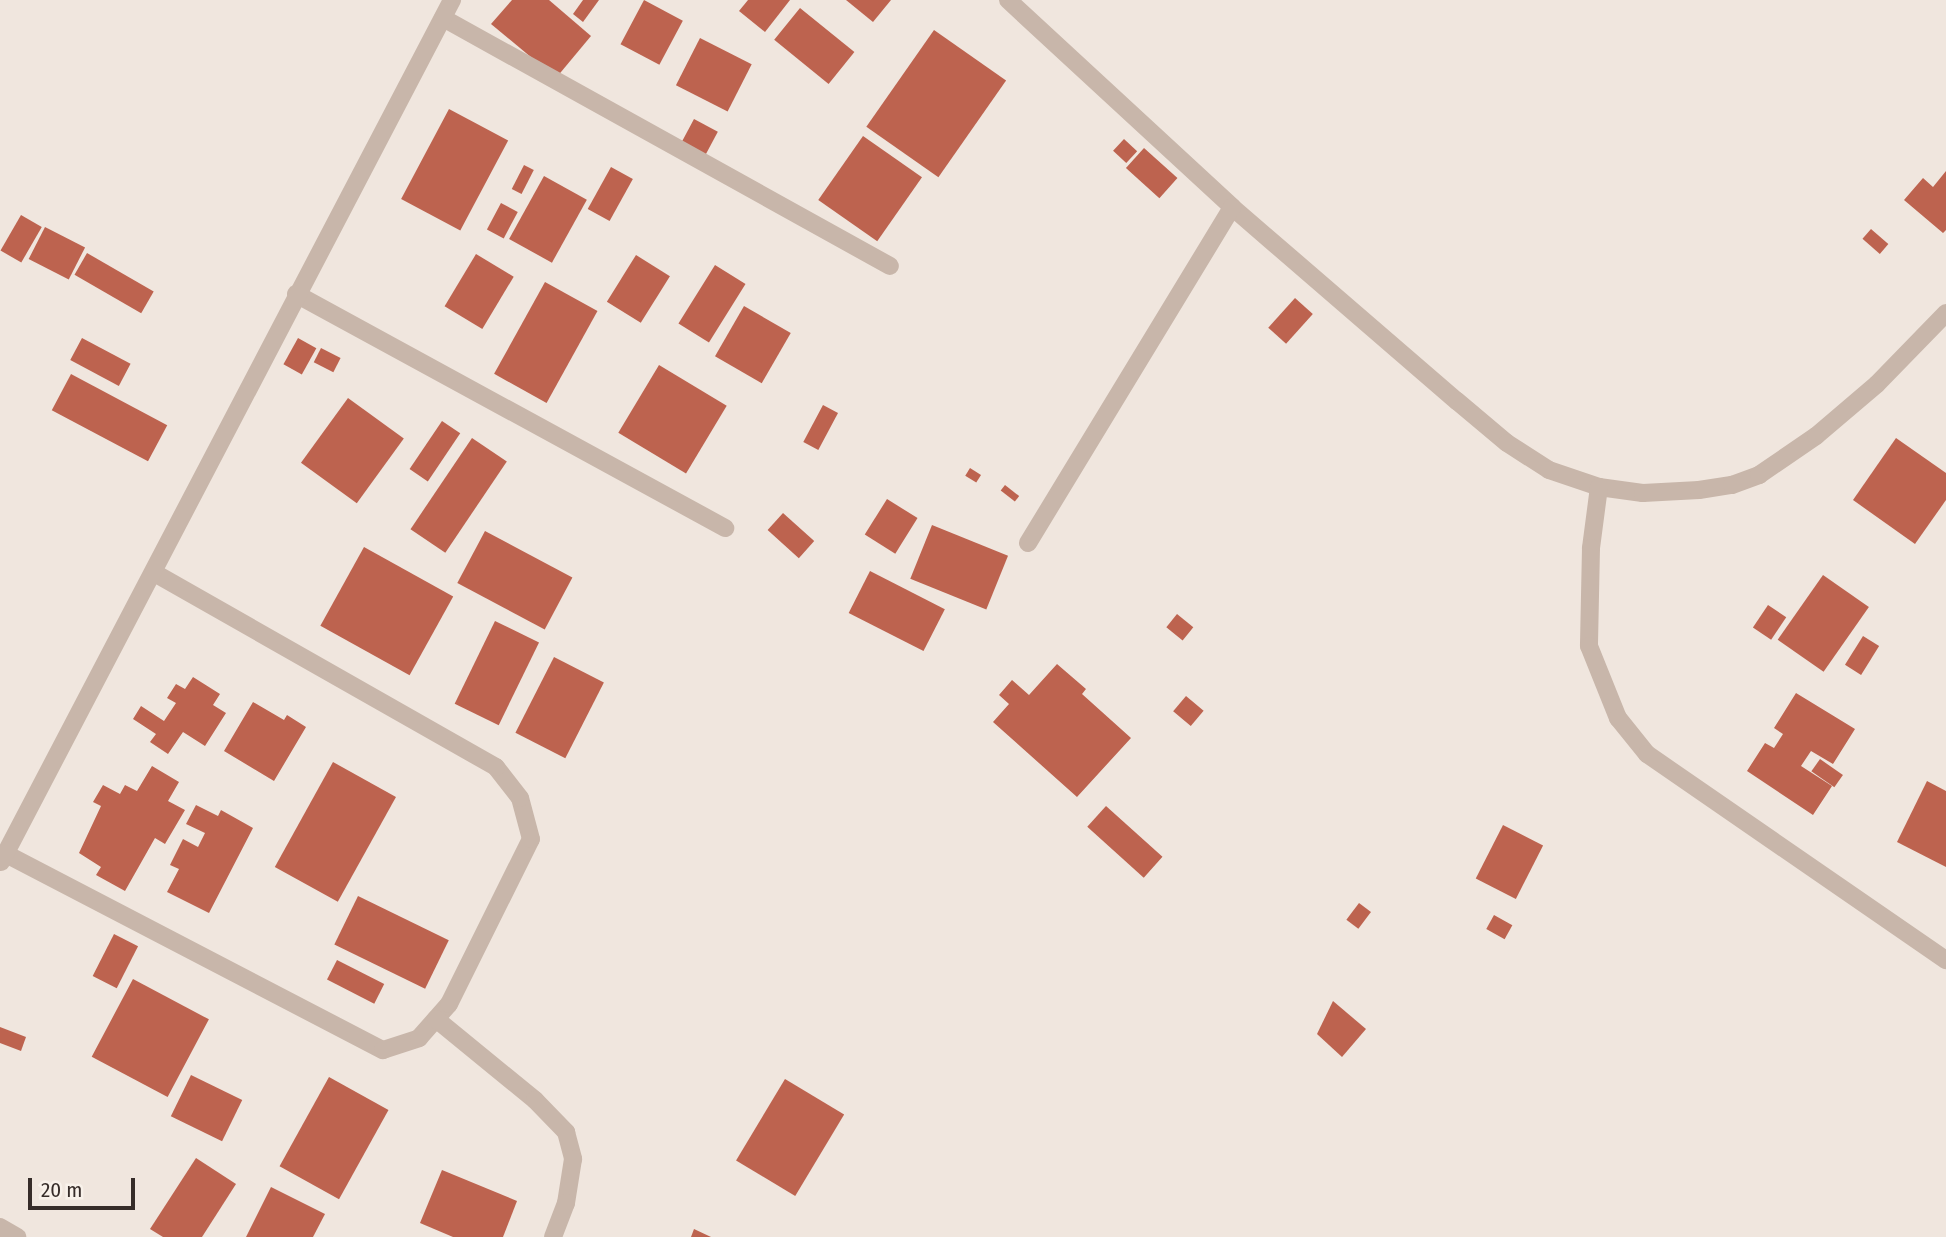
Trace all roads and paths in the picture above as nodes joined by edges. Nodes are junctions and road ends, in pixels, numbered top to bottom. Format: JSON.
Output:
{"nodes":[{"id":1,"x":452,"y":0,"type":"edge"},
{"id":2,"x":1008,"y":0,"type":"edge"},
{"id":3,"x":443,"y":18,"type":"junction"},
{"id":4,"x":1232,"y":207,"type":"junction"},
{"id":5,"x":890,"y":266,"type":"dead end"},
{"id":6,"x":296,"y":294,"type":"junction"},
{"id":7,"x":1946,"y":313,"type":"edge"},
{"id":8,"x":1599,"y":487,"type":"junction"},
{"id":9,"x":724,"y":528,"type":"dead end"},
{"id":10,"x":1028,"y":543,"type":"dead end"},
{"id":11,"x":154,"y":573,"type":"junction"},
{"id":12,"x":3,"y":859,"type":"edge"},
{"id":13,"x":1946,"y":960,"type":"edge"},
{"id":14,"x":436,"y":1019,"type":"junction"},
{"id":15,"x":0,"y":1227,"type":"edge"},
{"id":16,"x":17,"y":1237,"type":"edge"},
{"id":17,"x":553,"y":1237,"type":"edge"}],
"edges":[{"from":1,"to":3,"type":"street"},
{"from":2,"to":4,"type":"street"},
{"from":3,"to":5,"type":"street"},
{"from":3,"to":6,"type":"street"},
{"from":4,"to":8,"type":"street"},
{"from":4,"to":10,"type":"street"},
{"from":6,"to":9,"type":"street"},
{"from":6,"to":11,"type":"street"},
{"from":7,"to":8,"type":"street"},
{"from":8,"to":13,"type":"street"},
{"from":11,"to":12,"type":"street"},
{"from":11,"to":14,"type":"street"},
{"from":12,"to":14,"type":"street"},
{"from":14,"to":17,"type":"street"},
{"from":15,"to":16,"type":"street"}]}
